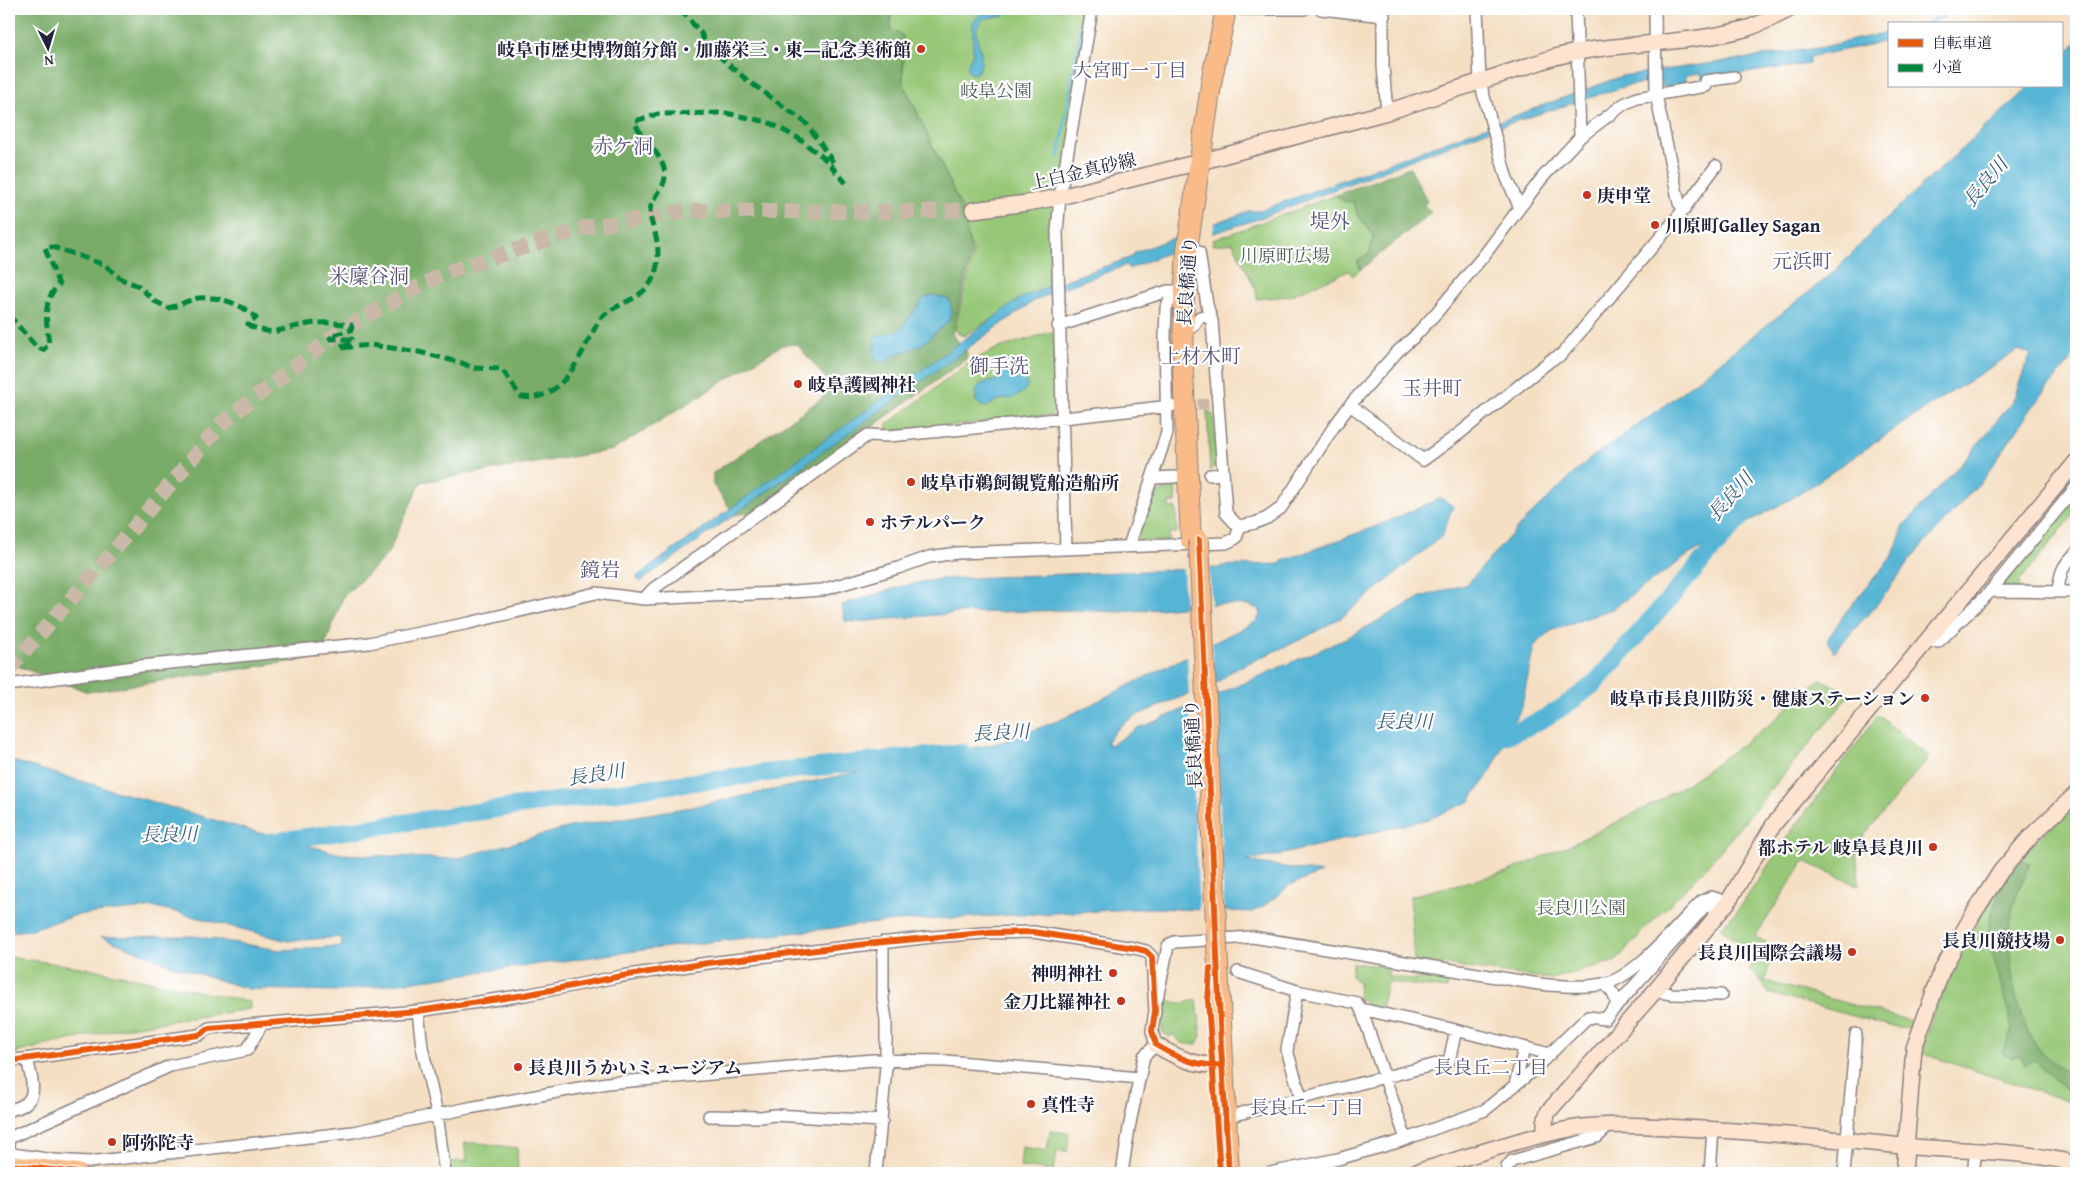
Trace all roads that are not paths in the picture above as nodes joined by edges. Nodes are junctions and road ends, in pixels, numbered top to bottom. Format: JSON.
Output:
{"nodes":[{"id":1,"x":1092,"y":9,"type":"edge"},
{"id":2,"x":1225,"y":9,"type":"edge"},
{"id":3,"x":1234,"y":9,"type":"edge"},
{"id":4,"x":1242,"y":9,"type":"edge"},
{"id":5,"x":1304,"y":9,"type":"edge"},
{"id":6,"x":1320,"y":9,"type":"edge"},
{"id":7,"x":1477,"y":9,"type":"edge"},
{"id":8,"x":1576,"y":9,"type":"edge"},
{"id":9,"x":1655,"y":9,"type":"edge"},
{"id":10,"x":1784,"y":10,"type":"edge"},
{"id":11,"x":1384,"y":12,"type":"edge"},
{"id":12,"x":1656,"y":50,"type":"junction"},
{"id":13,"x":1578,"y":52,"type":"junction"},
{"id":14,"x":1734,"y":77,"type":"dead end"},
{"id":15,"x":1480,"y":82,"type":"junction"},
{"id":16,"x":1656,"y":90,"type":"junction"},
{"id":17,"x":1387,"y":112,"type":"junction"},
{"id":18,"x":1580,"y":137,"type":"junction"},
{"id":19,"x":1206,"y":160,"type":"junction"},
{"id":20,"x":1716,"y":166,"type":"dead end"},
{"id":21,"x":1060,"y":197,"type":"junction"},
{"id":22,"x":1519,"y":206,"type":"junction"},
{"id":23,"x":1685,"y":209,"type":"junction"},
{"id":24,"x":973,"y":210,"type":"tunnel mouth"},
{"id":25,"x":1195,"y":250,"type":"junction"},
{"id":26,"x":1184,"y":295,"type":"junction"},
{"id":27,"x":1212,"y":321,"type":"junction"},
{"id":28,"x":1058,"y":324,"type":"junction"},
{"id":29,"x":1192,"y":327,"type":"junction"},
{"id":30,"x":1350,"y":405,"type":"junction"},
{"id":31,"x":1169,"y":406,"type":"junction"},
{"id":32,"x":1062,"y":417,"type":"junction"},
{"id":33,"x":2076,"y":462,"type":"edge"},
{"id":34,"x":1223,"y":474,"type":"junction"},
{"id":35,"x":1210,"y":475,"type":"dead end"},
{"id":36,"x":1175,"y":477,"type":"dead end"},
{"id":37,"x":1153,"y":478,"type":"junction"},
{"id":38,"x":2076,"y":487,"type":"edge"},
{"id":39,"x":1240,"y":526,"type":"junction"},
{"id":40,"x":1195,"y":540,"type":"junction"},
{"id":41,"x":1129,"y":546,"type":"junction"},
{"id":42,"x":1066,"y":549,"type":"junction"},
{"id":43,"x":2076,"y":553,"type":"edge"},
{"id":44,"x":1990,"y":591,"type":"junction"},
{"id":45,"x":2058,"y":592,"type":"junction"},
{"id":46,"x":2076,"y":592,"type":"edge"},
{"id":47,"x":644,"y":599,"type":"junction"},
{"id":48,"x":1926,"y":641,"type":"junction"},
{"id":49,"x":9,"y":685,"type":"edge"},
{"id":50,"x":2076,"y":794,"type":"edge"},
{"id":51,"x":1724,"y":907,"type":"junction"},
{"id":52,"x":884,"y":942,"type":"junction"},
{"id":53,"x":1208,"y":945,"type":"junction"},
{"id":54,"x":1238,"y":972,"type":"dead end"},
{"id":55,"x":1605,"y":983,"type":"junction"},
{"id":56,"x":1297,"y":991,"type":"junction"},
{"id":57,"x":1655,"y":991,"type":"junction"},
{"id":58,"x":1721,"y":995,"type":"dead end"},
{"id":59,"x":1617,"y":1006,"type":"junction"},
{"id":60,"x":1361,"y":1010,"type":"junction"},
{"id":61,"x":418,"y":1011,"type":"junction"},
{"id":62,"x":1155,"y":1011,"type":"junction"},
{"id":63,"x":262,"y":1024,"type":"junction"},
{"id":64,"x":1456,"y":1030,"type":"junction"},
{"id":65,"x":1856,"y":1034,"type":"dead end"},
{"id":66,"x":1156,"y":1045,"type":"junction"},
{"id":67,"x":1524,"y":1048,"type":"junction"},
{"id":68,"x":1550,"y":1054,"type":"junction"},
{"id":69,"x":27,"y":1059,"type":"junction"},
{"id":70,"x":886,"y":1060,"type":"junction"},
{"id":71,"x":9,"y":1061,"type":"edge"},
{"id":72,"x":1218,"y":1065,"type":"junction"},
{"id":73,"x":1383,"y":1077,"type":"junction"},
{"id":74,"x":1140,"y":1078,"type":"junction"},
{"id":75,"x":1516,"y":1085,"type":"junction"},
{"id":76,"x":1300,"y":1098,"type":"junction"},
{"id":77,"x":9,"y":1110,"type":"edge"},
{"id":78,"x":437,"y":1114,"type":"junction"},
{"id":79,"x":709,"y":1116,"type":"dead end"},
{"id":80,"x":1226,"y":1117,"type":"junction"},
{"id":81,"x":882,"y":1121,"type":"junction"},
{"id":82,"x":1611,"y":1124,"type":"junction"},
{"id":83,"x":1713,"y":1129,"type":"junction"},
{"id":84,"x":1545,"y":1134,"type":"junction"},
{"id":85,"x":9,"y":1138,"type":"edge"},
{"id":86,"x":1406,"y":1139,"type":"junction"},
{"id":87,"x":1847,"y":1140,"type":"junction"},
{"id":88,"x":1906,"y":1146,"type":"junction"},
{"id":89,"x":9,"y":1148,"type":"edge"},
{"id":90,"x":1976,"y":1150,"type":"junction"},
{"id":91,"x":2076,"y":1164,"type":"edge"},
{"id":92,"x":9,"y":1165,"type":"edge"},
{"id":93,"x":78,"y":1173,"type":"edge"},
{"id":94,"x":445,"y":1173,"type":"edge"},
{"id":95,"x":876,"y":1173,"type":"edge"},
{"id":96,"x":1122,"y":1173,"type":"edge"},
{"id":97,"x":1220,"y":1173,"type":"edge"},
{"id":98,"x":1229,"y":1173,"type":"edge"},
{"id":99,"x":1270,"y":1173,"type":"edge"},
{"id":100,"x":1413,"y":1173,"type":"edge"},
{"id":101,"x":1506,"y":1173,"type":"edge"},
{"id":102,"x":1710,"y":1173,"type":"edge"},
{"id":103,"x":1844,"y":1173,"type":"edge"},
{"id":104,"x":1904,"y":1173,"type":"edge"},
{"id":105,"x":1973,"y":1173,"type":"edge"}],
"edges":[{"from":1,"to":21,"type":"street"},
{"from":2,"to":19,"type":"highway","name":"長良橋通り"},
{"from":3,"to":19,"type":"highway","name":"長良橋通り"},
{"from":4,"to":5,"type":"street"},
{"from":6,"to":11,"type":"street"},
{"from":7,"to":15,"type":"street"},
{"from":8,"to":13,"type":"street"},
{"from":9,"to":12,"type":"street"},
{"from":10,"to":12,"type":"street","name":"上白金真砂線"},
{"from":11,"to":17,"type":"street"},
{"from":12,"to":13,"type":"street","name":"上白金真砂線"},
{"from":12,"to":16,"type":"street"},
{"from":13,"to":15,"type":"street","name":"上白金真砂線"},
{"from":13,"to":18,"type":"street"},
{"from":14,"to":16,"type":"street"},
{"from":15,"to":17,"type":"street","name":"上白金真砂線"},
{"from":15,"to":22,"type":"street"},
{"from":16,"to":18,"type":"street"},
{"from":16,"to":23,"type":"street"},
{"from":17,"to":19,"type":"street","name":"上白金真砂線"},
{"from":18,"to":22,"type":"street"},
{"from":19,"to":21,"type":"street","name":"上白金真砂線"},
{"from":19,"to":25,"type":"highway","name":"長良橋通り"},
{"from":20,"to":23,"type":"street"},
{"from":21,"to":24,"type":"street","name":"上白金真砂線"},
{"from":21,"to":28,"type":"street"},
{"from":22,"to":30,"type":"street"},
{"from":23,"to":30,"type":"street"},
{"from":25,"to":26,"type":"highway","name":"長良橋通り"},
{"from":25,"to":27,"type":"street"},
{"from":25,"to":29,"type":"highway","name":"長良橋通り"},
{"from":26,"to":28,"type":"street"},
{"from":26,"to":31,"type":"street"},
{"from":26,"to":40,"type":"highway","name":"長良橋通り"},
{"from":27,"to":29,"type":"street"},
{"from":27,"to":34,"type":"street"},
{"from":28,"to":32,"type":"street"},
{"from":29,"to":40,"type":"highway","name":"長良橋通り"},
{"from":30,"to":39,"type":"street"},
{"from":31,"to":32,"type":"street"},
{"from":31,"to":37,"type":"street"},
{"from":32,"to":42,"type":"street"},
{"from":32,"to":47,"type":"street"},
{"from":33,"to":48,"type":"street"},
{"from":34,"to":35,"type":"street"},
{"from":34,"to":39,"type":"street"},
{"from":36,"to":37,"type":"street"},
{"from":37,"to":41,"type":"street"},
{"from":38,"to":44,"type":"street"},
{"from":39,"to":41,"type":"street"},
{"from":40,"to":53,"type":"highway","name":"長良橋通り","bridge":true},
{"from":41,"to":42,"type":"street"},
{"from":42,"to":47,"type":"street"},
{"from":43,"to":45,"type":"street"},
{"from":44,"to":45,"type":"street"},
{"from":44,"to":48,"type":"street"},
{"from":45,"to":46,"type":"street"},
{"from":47,"to":49,"type":"street"},
{"from":48,"to":51,"type":"street"},
{"from":50,"to":88,"type":"street"},
{"from":51,"to":55,"type":"street"},
{"from":51,"to":57,"type":"street"},
{"from":51,"to":59,"type":"street"},
{"from":52,"to":61,"type":"street"},
{"from":52,"to":62,"type":"street"},
{"from":52,"to":70,"type":"street"},
{"from":53,"to":55,"type":"street"},
{"from":53,"to":62,"type":"street"},
{"from":53,"to":72,"type":"highway","name":"長良橋通り"},
{"from":54,"to":56,"type":"street"},
{"from":55,"to":59,"type":"street"},
{"from":56,"to":60,"type":"street"},
{"from":56,"to":76,"type":"street"},
{"from":57,"to":58,"type":"street"},
{"from":57,"to":84,"type":"street"},
{"from":59,"to":68,"type":"street"},
{"from":60,"to":64,"type":"street"},
{"from":60,"to":73,"type":"street"},
{"from":61,"to":63,"type":"street"},
{"from":61,"to":78,"type":"street"},
{"from":62,"to":66,"type":"street"},
{"from":63,"to":69,"type":"street"},
{"from":63,"to":85,"type":"street"},
{"from":64,"to":67,"type":"street"},
{"from":64,"to":73,"type":"street"},
{"from":65,"to":87,"type":"street"},
{"from":66,"to":72,"type":"street"},
{"from":66,"to":74,"type":"street"},
{"from":67,"to":68,"type":"street"},
{"from":67,"to":75,"type":"street"},
{"from":68,"to":75,"type":"street"},
{"from":69,"to":71,"type":"street"},
{"from":69,"to":77,"type":"street"},
{"from":70,"to":74,"type":"street"},
{"from":70,"to":78,"type":"street"},
{"from":70,"to":81,"type":"street"},
{"from":72,"to":80,"type":"highway"},
{"from":72,"to":97,"type":"highway"},
{"from":73,"to":76,"type":"street"},
{"from":73,"to":86,"type":"street"},
{"from":74,"to":96,"type":"street"},
{"from":75,"to":86,"type":"street"},
{"from":76,"to":80,"type":"street"},
{"from":78,"to":89,"type":"street"},
{"from":78,"to":94,"type":"street"},
{"from":79,"to":81,"type":"street"},
{"from":80,"to":98,"type":"highway"},
{"from":81,"to":95,"type":"street"},
{"from":82,"to":83,"type":"street"},
{"from":82,"to":84,"type":"street"},
{"from":82,"to":101,"type":"street"},
{"from":83,"to":87,"type":"street"},
{"from":83,"to":102,"type":"street"},
{"from":84,"to":100,"type":"street"},
{"from":86,"to":99,"type":"street"},
{"from":87,"to":88,"type":"street"},
{"from":87,"to":103,"type":"street"},
{"from":88,"to":90,"type":"street"},
{"from":88,"to":104,"type":"street"},
{"from":90,"to":91,"type":"street"},
{"from":90,"to":105,"type":"street"},
{"from":92,"to":93,"type":"main road"}]}
